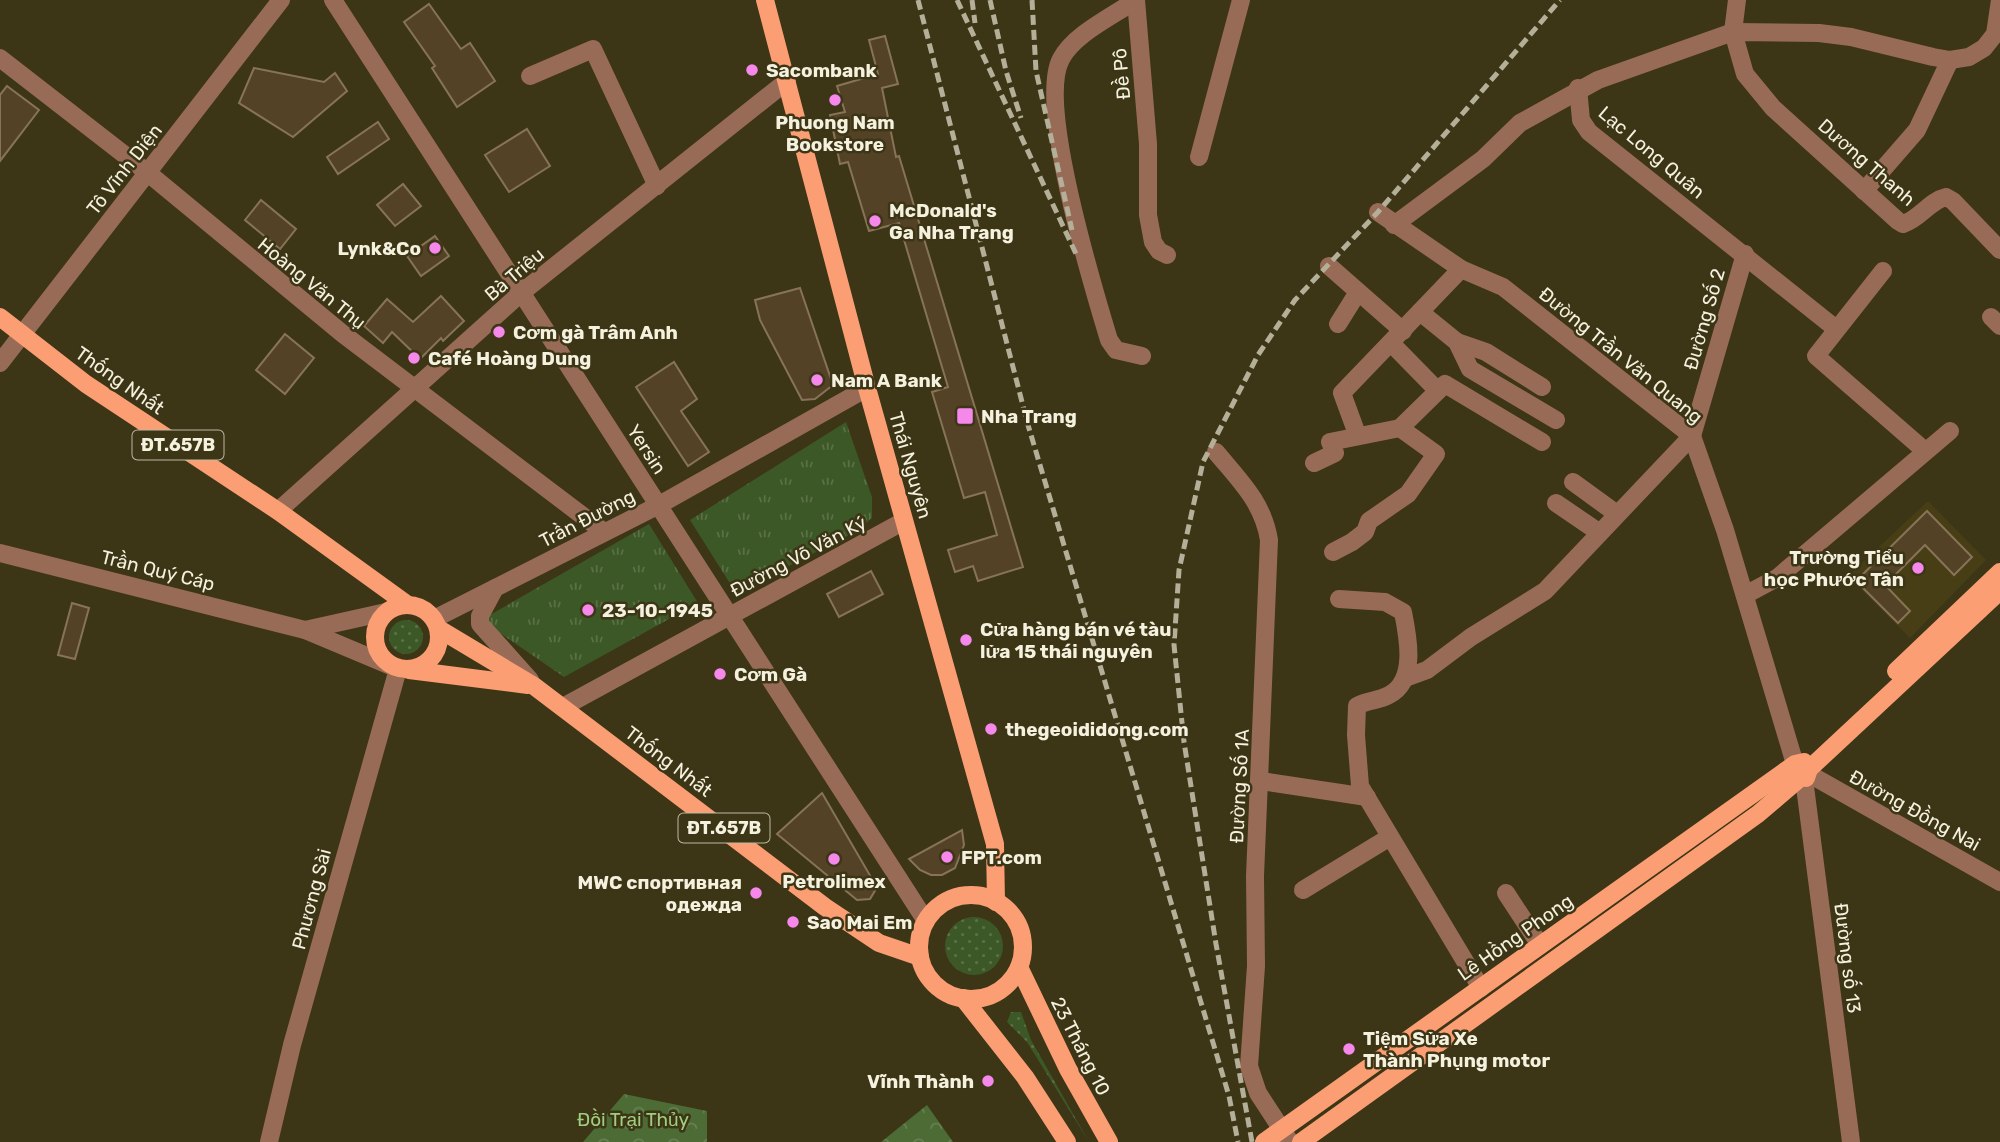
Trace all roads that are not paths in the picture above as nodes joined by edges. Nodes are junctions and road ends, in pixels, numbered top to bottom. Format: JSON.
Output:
{"nodes":[{"id":1,"x":281,"y":0,"type":"edge"},
{"id":2,"x":333,"y":0,"type":"edge"},
{"id":3,"x":765,"y":0,"type":"edge"},
{"id":4,"x":1136,"y":0,"type":"edge"},
{"id":5,"x":1241,"y":0,"type":"edge"},
{"id":6,"x":1737,"y":0,"type":"edge"},
{"id":7,"x":2000,"y":0,"type":"edge"},
{"id":8,"x":1733,"y":32,"type":"junction"},
{"id":9,"x":0,"y":58,"type":"edge"},
{"id":10,"x":1950,"y":60,"type":"junction"},
{"id":11,"x":530,"y":76,"type":"dead end"},
{"id":12,"x":787,"y":81,"type":"junction"},
{"id":13,"x":1578,"y":88,"type":"junction"},
{"id":14,"x":1199,"y":157,"type":"dead end"},
{"id":15,"x":148,"y":173,"type":"junction"},
{"id":16,"x":657,"y":186,"type":"junction"},
{"id":17,"x":1864,"y":191,"type":"junction"},
{"id":18,"x":1378,"y":212,"type":"dead end"},
{"id":19,"x":1394,"y":225,"type":"junction"},
{"id":20,"x":2000,"y":250,"type":"edge"},
{"id":21,"x":1167,"y":254,"type":"dead end"},
{"id":22,"x":1745,"y":254,"type":"junction"},
{"id":23,"x":1329,"y":266,"type":"dead end"},
{"id":24,"x":1461,"y":269,"type":"junction"},
{"id":25,"x":1883,"y":271,"type":"dead end"},
{"id":26,"x":1358,"y":292,"type":"junction"},
{"id":27,"x":521,"y":293,"type":"junction"},
{"id":28,"x":1420,"y":312,"type":"junction"},
{"id":29,"x":0,"y":317,"type":"edge"},
{"id":30,"x":1338,"y":324,"type":"dead end"},
{"id":31,"x":1835,"y":328,"type":"junction"},
{"id":32,"x":22,"y":333,"type":"junction"},
{"id":33,"x":1397,"y":337,"type":"junction"},
{"id":34,"x":1457,"y":342,"type":"junction"},
{"id":35,"x":1142,"y":356,"type":"dead end"},
{"id":36,"x":0,"y":363,"type":"edge"},
{"id":37,"x":1542,"y":387,"type":"dead end"},
{"id":38,"x":867,"y":388,"type":"junction"},
{"id":39,"x":413,"y":390,"type":"junction"},
{"id":40,"x":1437,"y":390,"type":"junction"},
{"id":41,"x":1556,"y":420,"type":"dead end"},
{"id":42,"x":1400,"y":428,"type":"junction"},
{"id":43,"x":1950,"y":431,"type":"dead end"},
{"id":44,"x":1357,"y":434,"type":"junction"},
{"id":45,"x":1692,"y":436,"type":"junction"},
{"id":46,"x":1542,"y":442,"type":"dead end"},
{"id":47,"x":1924,"y":450,"type":"junction"},
{"id":48,"x":1216,"y":452,"type":"dead end"},
{"id":49,"x":1314,"y":463,"type":"dead end"},
{"id":50,"x":1573,"y":482,"type":"dead end"},
{"id":51,"x":1556,"y":503,"type":"dead end"},
{"id":52,"x":659,"y":505,"type":"junction"},
{"id":53,"x":278,"y":512,"type":"junction"},
{"id":54,"x":1617,"y":514,"type":"junction"},
{"id":55,"x":904,"y":521,"type":"junction"},
{"id":56,"x":604,"y":532,"type":"junction"},
{"id":57,"x":1600,"y":533,"type":"junction"},
{"id":58,"x":1333,"y":552,"type":"dead end"},
{"id":59,"x":0,"y":553,"type":"edge"},
{"id":60,"x":360,"y":568,"type":"junction"},
{"id":61,"x":2000,"y":572,"type":"edge"},
{"id":62,"x":495,"y":588,"type":"junction"},
{"id":63,"x":2000,"y":591,"type":"edge"},
{"id":64,"x":1745,"y":594,"type":"junction"},
{"id":65,"x":1339,"y":599,"type":"dead end"},
{"id":66,"x":408,"y":605,"type":"junction"},
{"id":67,"x":386,"y":612,"type":"junction"},
{"id":68,"x":731,"y":615,"type":"junction"},
{"id":69,"x":436,"y":624,"type":"junction"},
{"id":70,"x":305,"y":630,"type":"junction"},
{"id":71,"x":403,"y":669,"type":"junction"},
{"id":72,"x":1405,"y":678,"type":"junction"},
{"id":73,"x":534,"y":686,"type":"junction"},
{"id":74,"x":563,"y":707,"type":"junction"},
{"id":75,"x":1801,"y":771,"type":"junction"},
{"id":76,"x":1261,"y":781,"type":"junction"},
{"id":77,"x":1367,"y":797,"type":"junction"},
{"id":78,"x":1390,"y":837,"type":"junction"},
{"id":79,"x":2000,"y":882,"type":"edge"},
{"id":80,"x":1303,"y":890,"type":"dead end"},
{"id":81,"x":1506,"y":893,"type":"dead end"},
{"id":82,"x":996,"y":902,"type":"junction"},
{"id":83,"x":926,"y":921,"type":"junction"},
{"id":84,"x":1540,"y":945,"type":"junction"},
{"id":85,"x":920,"y":957,"type":"junction"},
{"id":86,"x":1019,"y":967,"type":"junction"},
{"id":87,"x":1481,"y":988,"type":"junction"},
{"id":88,"x":963,"y":998,"type":"junction"},
{"id":89,"x":1286,"y":1136,"type":"edge"},
{"id":90,"x":1308,"y":1140,"type":"edge"},
{"id":91,"x":269,"y":1142,"type":"edge"},
{"id":92,"x":1067,"y":1142,"type":"edge"},
{"id":93,"x":1109,"y":1142,"type":"edge"},
{"id":94,"x":1264,"y":1142,"type":"edge"},
{"id":95,"x":1851,"y":1142,"type":"edge"}],
"edges":[{"from":1,"to":15,"type":"street","name":"Tô Vĩnh Diện"},
{"from":2,"to":27,"type":"street","name":"Yersin"},
{"from":3,"to":12,"type":"main road","name":"Thái Nguyên"},
{"from":4,"to":21,"type":"street","name":"Đề Pô"},
{"from":4,"to":35,"type":"street"},
{"from":5,"to":14,"type":"street"},
{"from":6,"to":8,"type":"street"},
{"from":7,"to":10,"type":"street"},
{"from":8,"to":10,"type":"street"},
{"from":8,"to":13,"type":"street","name":"Lạc Long Quân"},
{"from":8,"to":17,"type":"street","name":"Dương Thanh"},
{"from":9,"to":15,"type":"street","name":"Hoàng Văn Thụ"},
{"from":10,"to":17,"type":"street"},
{"from":11,"to":16,"type":"street"},
{"from":12,"to":16,"type":"street","name":"Bà Triệu"},
{"from":12,"to":38,"type":"main road","name":"Thái Nguyên"},
{"from":13,"to":19,"type":"street"},
{"from":13,"to":22,"type":"street","name":"Lạc Long Quân"},
{"from":15,"to":32,"type":"street","name":"Tô Vĩnh Diện"},
{"from":15,"to":39,"type":"street","name":"Hoàng Văn Thụ"},
{"from":16,"to":27,"type":"street","name":"Bà Triệu"},
{"from":17,"to":20,"type":"street","name":"Dương Thanh"},
{"from":18,"to":19,"type":"street","name":"Đường Trần Văn Quang"},
{"from":19,"to":24,"type":"street","name":"Đường Trần Văn Quang"},
{"from":22,"to":31,"type":"street","name":"Lạc Long Quân"},
{"from":22,"to":45,"type":"street","name":"Đường Số 2"},
{"from":23,"to":26,"type":"street"},
{"from":24,"to":28,"type":"street"},
{"from":24,"to":45,"type":"street","name":"Đường Trần Văn Quang"},
{"from":25,"to":31,"type":"street"},
{"from":26,"to":30,"type":"street"},
{"from":26,"to":33,"type":"street"},
{"from":27,"to":39,"type":"street","name":"Bà Triệu"},
{"from":27,"to":52,"type":"street","name":"Yersin"},
{"from":28,"to":33,"type":"street"},
{"from":28,"to":34,"type":"street"},
{"from":29,"to":32,"type":"main road","name":"Thống Nhất","number":"ĐT.657B"},
{"from":31,"to":47,"type":"street"},
{"from":32,"to":36,"type":"street","name":"Tô Vĩnh Diện"},
{"from":32,"to":53,"type":"main road","name":"Thống Nhất","number":"ĐT.657B"},
{"from":33,"to":40,"type":"street"},
{"from":33,"to":44,"type":"street"},
{"from":34,"to":37,"type":"street"},
{"from":34,"to":41,"type":"street"},
{"from":38,"to":52,"type":"street","name":"Trần Đường"},
{"from":38,"to":55,"type":"main road","name":"Thái Nguyên"},
{"from":39,"to":53,"type":"street","name":"Bà Triệu"},
{"from":39,"to":56,"type":"street","name":"Hoàng Văn Thụ"},
{"from":40,"to":42,"type":"street"},
{"from":40,"to":46,"type":"street"},
{"from":42,"to":44,"type":"street"},
{"from":42,"to":58,"type":"street"},
{"from":43,"to":47,"type":"street"},
{"from":44,"to":49,"type":"street"},
{"from":45,"to":54,"type":"street"},
{"from":45,"to":64,"type":"street","name":"Đường Trần Văn Quang"},
{"from":47,"to":64,"type":"street"},
{"from":48,"to":76,"type":"street","name":"Đường Số 1A"},
{"from":50,"to":54,"type":"street"},
{"from":51,"to":57,"type":"street"},
{"from":52,"to":56,"type":"street","name":"Trần Đường"},
{"from":52,"to":68,"type":"street","name":"Yersin"},
{"from":53,"to":60,"type":"main road","name":"Thống Nhất","number":"ĐT.657B"},
{"from":54,"to":57,"type":"street"},
{"from":55,"to":68,"type":"street","name":"Đường Võ Văn Ký"},
{"from":55,"to":82,"type":"main road","name":"Thái Nguyên"},
{"from":56,"to":62,"type":"street","name":"Trần Đường"},
{"from":57,"to":72,"type":"street"},
{"from":59,"to":70,"type":"street","name":"Trần Quý Cáp"},
{"from":60,"to":66,"type":"main road","name":"Thống Nhất","number":"ĐT.657B"},
{"from":60,"to":67,"type":"main road","name":"Thống Nhất","number":"ĐT.657B"},
{"from":61,"to":75,"type":"main road","name":"Lê Hồng Phong"},
{"from":62,"to":69,"type":"street","name":"Trần Đường"},
{"from":62,"to":73,"type":"street"},
{"from":63,"to":75,"type":"main road","name":"Lê Hồng Phong"},
{"from":64,"to":75,"type":"street","name":"Đường Trần Văn Quang"},
{"from":65,"to":72,"type":"street"},
{"from":66,"to":67,"type":"main road"},
{"from":66,"to":69,"type":"main road","name":"Thống Nhất","number":"ĐT.657B"},
{"from":67,"to":70,"type":"street","name":"Trần Quý Cáp"},
{"from":67,"to":71,"type":"main road"},
{"from":68,"to":74,"type":"street","name":"Đường Võ Văn Ký"},
{"from":68,"to":83,"type":"street","name":"Yersin"},
{"from":69,"to":71,"type":"main road"},
{"from":69,"to":73,"type":"main road","name":"Thống Nhất","number":"ĐT.657B"},
{"from":70,"to":71,"type":"street","name":"Trần Quý Cáp"},
{"from":71,"to":73,"type":"main road","name":"Thống Nhất","number":"ĐT.657B"},
{"from":71,"to":91,"type":"street","name":"Phương Sài"},
{"from":72,"to":77,"type":"street"},
{"from":73,"to":74,"type":"main road","name":"Thống Nhất","number":"ĐT.657B"},
{"from":74,"to":85,"type":"main road","name":"Thống Nhất","number":"ĐT.657B"},
{"from":75,"to":79,"type":"street","name":"Đường Đồng Nai"},
{"from":75,"to":84,"type":"main road","name":"Lê Hồng Phong"},
{"from":75,"to":90,"type":"main road","name":"Lê Hồng Phong"},
{"from":75,"to":95,"type":"street","name":"Đường số 13"},
{"from":76,"to":77,"type":"street"},
{"from":76,"to":89,"type":"street","name":"Đường Số 1A"},
{"from":77,"to":78,"type":"street"},
{"from":78,"to":80,"type":"street"},
{"from":78,"to":87,"type":"street"},
{"from":81,"to":84,"type":"street"},
{"from":82,"to":83,"type":"main road"},
{"from":82,"to":86,"type":"main road"},
{"from":83,"to":85,"type":"main road"},
{"from":84,"to":87,"type":"main road","name":"Lê Hồng Phong"},
{"from":85,"to":88,"type":"main road"},
{"from":86,"to":88,"type":"main road"},
{"from":86,"to":93,"type":"main road","name":"23 Tháng 10"},
{"from":87,"to":89,"type":"main road","name":"Lê Hồng Phong"},
{"from":88,"to":92,"type":"main road"},
{"from":89,"to":94,"type":"main road","name":"Lê Hồng Phong"}]}
